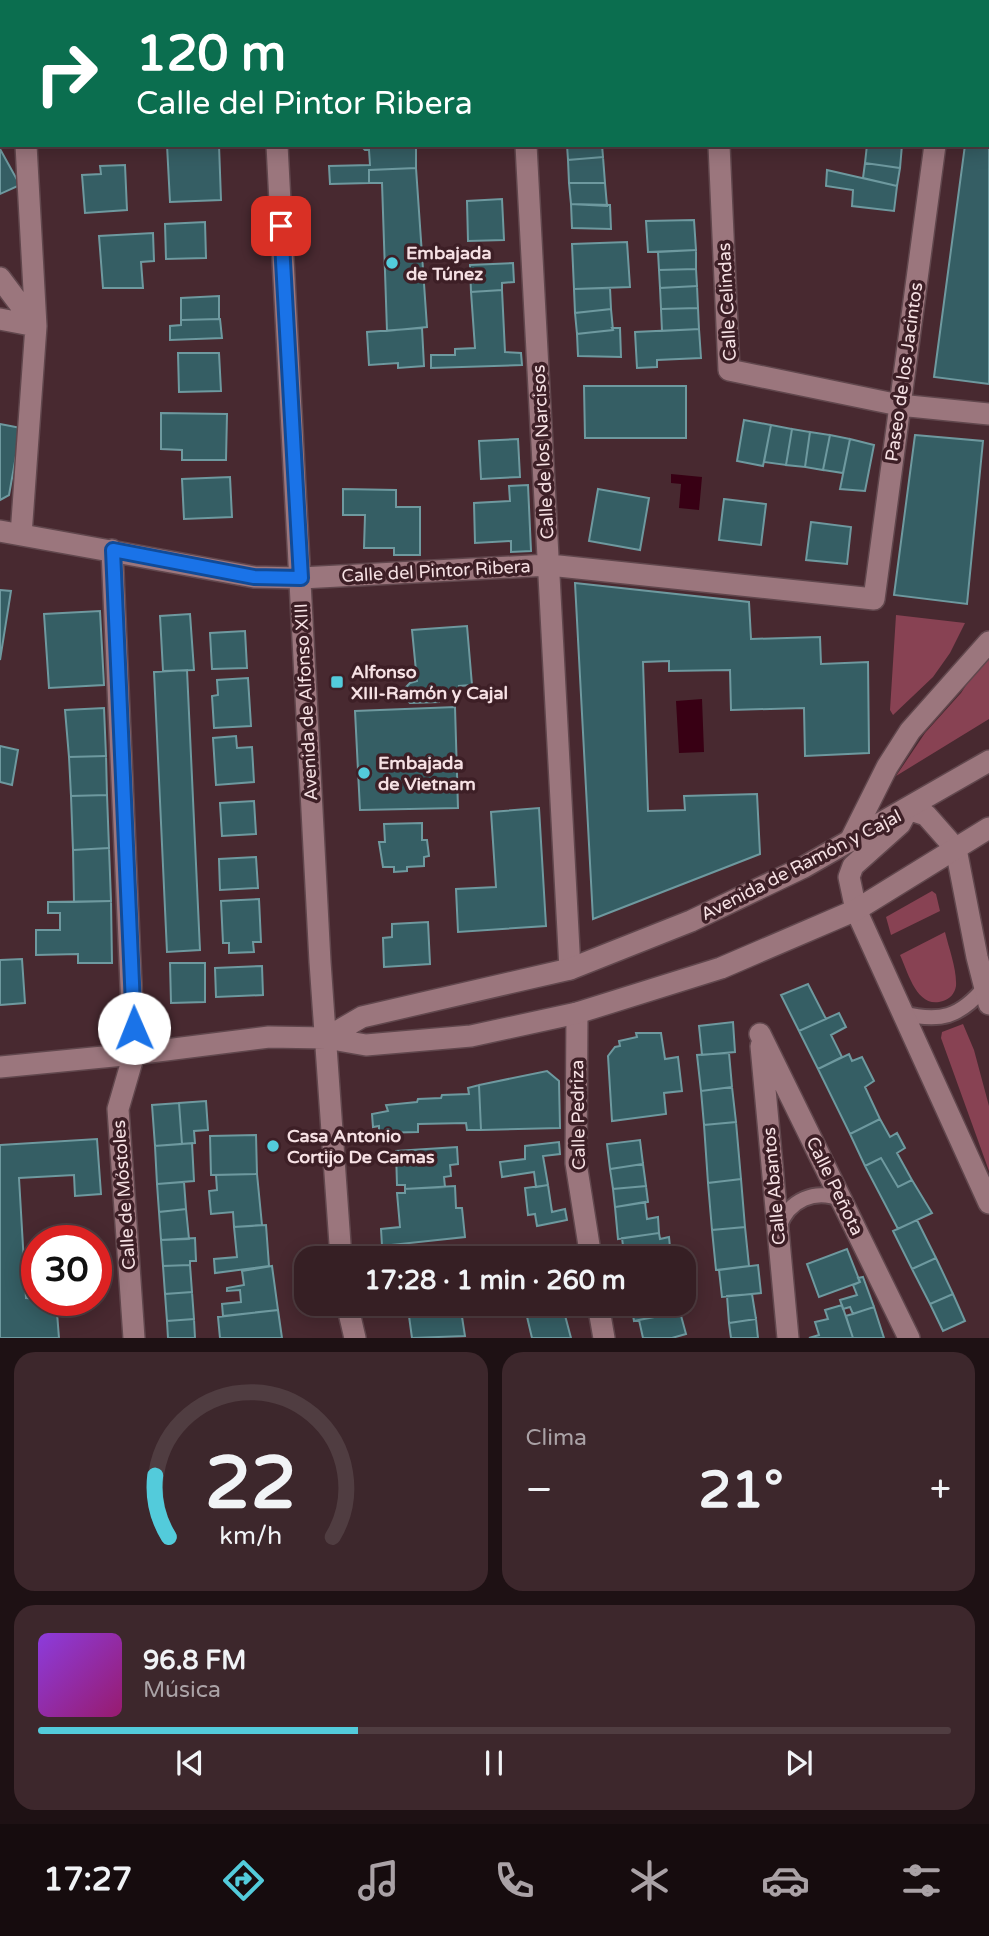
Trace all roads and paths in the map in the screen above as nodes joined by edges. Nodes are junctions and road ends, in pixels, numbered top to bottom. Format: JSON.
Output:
{"nodes":[{"id":1,"x":26,"y":147,"type":"edge"},
{"id":2,"x":277,"y":147,"type":"edge"},
{"id":3,"x":526,"y":147,"type":"edge"},
{"id":4,"x":719,"y":147,"type":"edge"},
{"id":5,"x":935,"y":147,"type":"edge"},
{"id":6,"x":0,"y":278,"type":"edge"},
{"id":7,"x":0,"y":319,"type":"edge"},
{"id":8,"x":36,"y":326,"type":"junction"},
{"id":9,"x":899,"y":405,"type":"junction"},
{"id":10,"x":989,"y":414,"type":"edge"},
{"id":11,"x":11,"y":533,"type":"edge"},
{"id":12,"x":113,"y":550,"type":"junction"},
{"id":13,"x":549,"y":565,"type":"junction"},
{"id":14,"x":301,"y":578,"type":"junction"},
{"id":15,"x":874,"y":599,"type":"joint"},
{"id":16,"x":989,"y":642,"type":"edge"},
{"id":17,"x":989,"y":761,"type":"edge"},
{"id":18,"x":908,"y":809,"type":"junction"},
{"id":19,"x":989,"y":828,"type":"edge"},
{"id":20,"x":850,"y":841,"type":"junction"},
{"id":21,"x":956,"y":849,"type":"junction"},
{"id":22,"x":856,"y":910,"type":"junction"},
{"id":23,"x":570,"y":969,"type":"junction"},
{"id":24,"x":987,"y":996,"type":"edge"},
{"id":25,"x":577,"y":1013,"type":"junction"},
{"id":26,"x":902,"y":1013,"type":"junction"},
{"id":27,"x":760,"y":1034,"type":"joint"},
{"id":28,"x":326,"y":1038,"type":"junction"},
{"id":29,"x":134,"y":1054,"type":"junction"},
{"id":30,"x":0,"y":1067,"type":"edge"},
{"id":31,"x":842,"y":1200,"type":"junction"},
{"id":32,"x":989,"y":1203,"type":"edge"},
{"id":33,"x":778,"y":1230,"type":"junction"},
{"id":34,"x":340,"y":1246,"type":"edge"},
{"id":35,"x":589,"y":1246,"type":"edge"},
{"id":36,"x":350,"y":1316,"type":"edge"},
{"id":37,"x":600,"y":1316,"type":"edge"},
{"id":38,"x":134,"y":1338,"type":"edge"},
{"id":39,"x":355,"y":1338,"type":"edge"},
{"id":40,"x":604,"y":1338,"type":"edge"},
{"id":41,"x":788,"y":1338,"type":"edge"},
{"id":42,"x":909,"y":1338,"type":"edge"}],
"edges":[{"from":1,"to":8,"type":"street"},
{"from":2,"to":14,"type":"street","name":"Avenida de Alfonso XIII"},
{"from":3,"to":13,"type":"street","name":"Calle de los Narcisos"},
{"from":4,"to":9,"type":"street","name":"Calle Celindas"},
{"from":5,"to":9,"type":"street","name":"Paseo de los Jacintos"},
{"from":6,"to":8,"type":"street"},
{"from":7,"to":8,"type":"street"},
{"from":8,"to":11,"type":"street"},
{"from":9,"to":10,"type":"street"},
{"from":9,"to":15,"type":"street","name":"Paseo de los Jacintos"},
{"from":11,"to":12,"type":"street","name":"Calle del Pintor Ribera"},
{"from":12,"to":14,"type":"street","name":"Calle del Pintor Ribera"},
{"from":12,"to":29,"type":"street","name":"Calle de Móstoles"},
{"from":13,"to":14,"type":"street","name":"Calle del Pintor Ribera"},
{"from":13,"to":15,"type":"street","name":"Calle del Pintor Ribera"},
{"from":13,"to":23,"type":"street","name":"Calle de los Narcisos"},
{"from":14,"to":28,"type":"street","name":"Avenida de Alfonso XIII"},
{"from":16,"to":20,"type":"street"},
{"from":17,"to":18,"type":"street","name":"Avenida de Ramón y Cajal"},
{"from":18,"to":20,"type":"street","name":"Avenida de Ramón y Cajal"},
{"from":18,"to":21,"type":"street"},
{"from":18,"to":22,"type":"street"},
{"from":19,"to":21,"type":"street"},
{"from":20,"to":23,"type":"street","name":"Avenida de Ramón y Cajal"},
{"from":21,"to":22,"type":"street"},
{"from":21,"to":24,"type":"street"},
{"from":22,"to":25,"type":"street"},
{"from":22,"to":26,"type":"street"},
{"from":23,"to":28,"type":"street","name":"Avenida de Ramón y Cajal"},
{"from":24,"to":26,"type":"lane"},
{"from":25,"to":28,"type":"street"},
{"from":25,"to":35,"type":"street","name":"Calle Pedriza"},
{"from":26,"to":32,"type":"street"},
{"from":27,"to":31,"type":"street","name":"Calle Peñota"},
{"from":27,"to":33,"type":"street","name":"Calle Abantos"},
{"from":28,"to":29,"type":"street"},
{"from":28,"to":34,"type":"street","name":"Avenida de Alfonso XIII"},
{"from":29,"to":30,"type":"street"},
{"from":29,"to":38,"type":"street","name":"Calle de Móstoles"},
{"from":31,"to":33,"type":"lane"},
{"from":31,"to":42,"type":"street","name":"Calle Peñota"},
{"from":33,"to":41,"type":"street","name":"Calle Abantos"},
{"from":36,"to":39,"type":"street"},
{"from":37,"to":40,"type":"street"}]}
